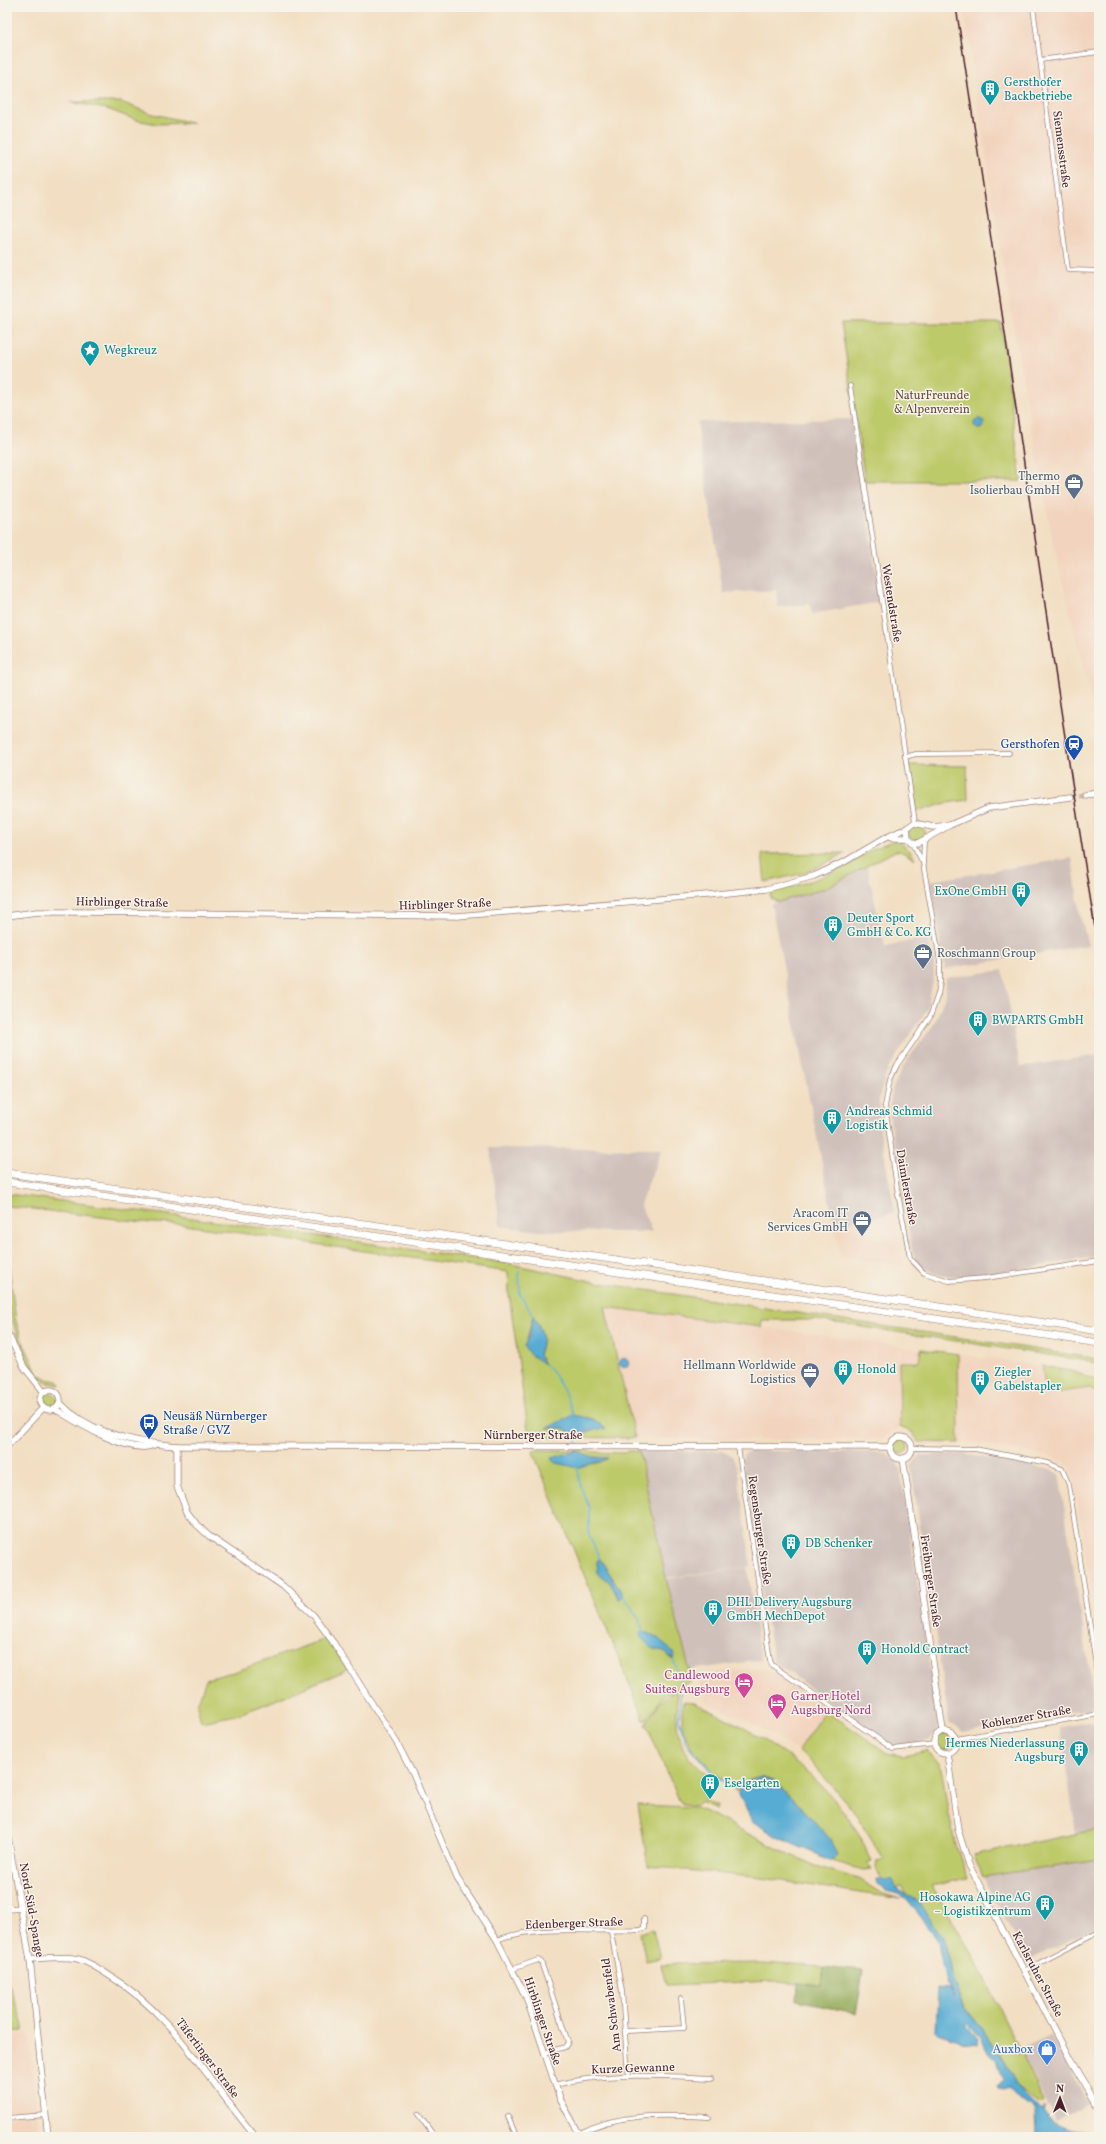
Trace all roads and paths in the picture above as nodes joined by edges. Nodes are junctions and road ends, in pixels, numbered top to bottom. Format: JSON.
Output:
{"nodes":[{"id":1,"x":1033,"y":7,"type":"edge"},
{"id":2,"x":1099,"y":52,"type":"edge"},
{"id":3,"x":1040,"y":60,"type":"junction"},
{"id":4,"x":1099,"y":271,"type":"edge"},
{"id":5,"x":850,"y":386,"type":"dead end"},
{"id":6,"x":1010,"y":753,"type":"dead end"},
{"id":7,"x":905,"y":757,"type":"junction"},
{"id":8,"x":1099,"y":793,"type":"edge"},
{"id":9,"x":1085,"y":795,"type":"tunnel mouth"},
{"id":10,"x":1070,"y":797,"type":"tunnel mouth"},
{"id":11,"x":915,"y":822,"type":"junction"},
{"id":12,"x":950,"y":825,"type":"junction"},
{"id":13,"x":925,"y":826,"type":"junction"},
{"id":14,"x":907,"y":828,"type":"junction"},
{"id":15,"x":925,"y":839,"type":"junction"},
{"id":16,"x":910,"y":840,"type":"junction"},
{"id":17,"x":874,"y":844,"type":"junction"},
{"id":18,"x":923,"y":863,"type":"junction"},
{"id":19,"x":7,"y":916,"type":"edge"},
{"id":20,"x":7,"y":1173,"type":"edge"},
{"id":21,"x":7,"y":1182,"type":"edge"},
{"id":22,"x":1099,"y":1261,"type":"edge"},
{"id":23,"x":1099,"y":1331,"type":"edge"},
{"id":24,"x":7,"y":1332,"type":"edge"},
{"id":25,"x":1099,"y":1343,"type":"edge"},
{"id":26,"x":44,"y":1392,"type":"junction"},
{"id":27,"x":60,"y":1403,"type":"junction"},
{"id":28,"x":43,"y":1408,"type":"junction"},
{"id":29,"x":55,"y":1409,"type":"junction"},
{"id":30,"x":99,"y":1432,"type":"junction"},
{"id":31,"x":7,"y":1446,"type":"edge"},
{"id":32,"x":177,"y":1446,"type":"junction"},
{"id":33,"x":738,"y":1447,"type":"junction"},
{"id":34,"x":890,"y":1447,"type":"junction"},
{"id":35,"x":912,"y":1448,"type":"junction"},
{"id":36,"x":903,"y":1458,"type":"junction"},
{"id":37,"x":1099,"y":1686,"type":"edge"},
{"id":38,"x":1099,"y":1714,"type":"edge"},
{"id":39,"x":943,"y":1731,"type":"junction"},
{"id":40,"x":956,"y":1740,"type":"junction"},
{"id":41,"x":934,"y":1744,"type":"junction"},
{"id":42,"x":947,"y":1753,"type":"junction"},
{"id":43,"x":7,"y":1832,"type":"edge"},
{"id":44,"x":22,"y":1908,"type":"junction"},
{"id":45,"x":7,"y":1909,"type":"edge"},
{"id":46,"x":644,"y":1919,"type":"dead end"},
{"id":47,"x":610,"y":1932,"type":"junction"},
{"id":48,"x":1099,"y":1932,"type":"edge"},
{"id":49,"x":497,"y":1940,"type":"junction"},
{"id":50,"x":30,"y":1959,"type":"junction"},
{"id":51,"x":513,"y":1969,"type":"junction"},
{"id":52,"x":1024,"y":1971,"type":"junction"},
{"id":53,"x":681,"y":1998,"type":"dead end"},
{"id":54,"x":626,"y":2031,"type":"junction"},
{"id":55,"x":544,"y":2053,"type":"junction"},
{"id":56,"x":628,"y":2076,"type":"junction"},
{"id":57,"x":712,"y":2078,"type":"dead end"},
{"id":58,"x":555,"y":2085,"type":"junction"},
{"id":59,"x":1099,"y":2108,"type":"edge"},
{"id":60,"x":418,"y":2114,"type":"dead end"},
{"id":61,"x":46,"y":2115,"type":"junction"},
{"id":62,"x":508,"y":2117,"type":"dead end"},
{"id":63,"x":709,"y":2117,"type":"dead end"},
{"id":64,"x":7,"y":2118,"type":"edge"},
{"id":65,"x":579,"y":2135,"type":"edge"},
{"id":66,"x":48,"y":2137,"type":"edge"},
{"id":67,"x":256,"y":2137,"type":"edge"},
{"id":68,"x":435,"y":2137,"type":"edge"},
{"id":69,"x":517,"y":2137,"type":"edge"}],
"edges":[{"from":1,"to":3,"type":"street","name":"Siemensstraße"},
{"from":2,"to":3,"type":"street"},
{"from":3,"to":4,"type":"street","name":"Siemensstraße"},
{"from":5,"to":7,"type":"street","name":"Westendstraße"},
{"from":6,"to":7,"type":"street"},
{"from":7,"to":11,"type":"street","name":"Westendstraße"},
{"from":8,"to":9,"type":"street"},
{"from":10,"to":12,"type":"street","name":"Hirblinger Straße"},
{"from":11,"to":13,"type":"street","name":"Hirblinger Straße"},
{"from":11,"to":14,"type":"street","name":"Hirblinger Straße"},
{"from":12,"to":13,"type":"street","name":"Hirblinger Straße"},
{"from":12,"to":15,"type":"street","name":"Hirblinger Straße"},
{"from":13,"to":15,"type":"street"},
{"from":14,"to":16,"type":"street"},
{"from":14,"to":17,"type":"street","name":"Hirblinger Straße"},
{"from":15,"to":16,"type":"street","name":"Hirblinger Straße"},
{"from":15,"to":18,"type":"street","name":"Daimlerstraße"},
{"from":16,"to":17,"type":"street","name":"Hirblinger Straße"},
{"from":16,"to":18,"type":"street","name":"Daimlerstraße"},
{"from":17,"to":19,"type":"street","name":"Hirblinger Straße"},
{"from":18,"to":22,"type":"street","name":"Daimlerstraße"},
{"from":20,"to":23,"type":"highway"},
{"from":21,"to":25,"type":"highway"},
{"from":24,"to":26,"type":"street"},
{"from":26,"to":27,"type":"street"},
{"from":26,"to":28,"type":"street"},
{"from":27,"to":29,"type":"street"},
{"from":27,"to":30,"type":"street"},
{"from":28,"to":29,"type":"street"},
{"from":28,"to":31,"type":"street"},
{"from":29,"to":30,"type":"street"},
{"from":30,"to":32,"type":"street","name":"Nürnberger Straße"},
{"from":32,"to":33,"type":"street","name":"Nürnberger Straße"},
{"from":32,"to":49,"type":"street","name":"Hirblinger Straße"},
{"from":33,"to":34,"type":"street","name":"Nürnberger Straße"},
{"from":33,"to":41,"type":"street","name":"Regensburger Straße"},
{"from":34,"to":35,"type":"street"},
{"from":34,"to":36,"type":"street"},
{"from":35,"to":36,"type":"street"},
{"from":35,"to":37,"type":"street"},
{"from":36,"to":39,"type":"street","name":"Freiburger Straße"},
{"from":38,"to":40,"type":"street","name":"Koblenzer Straße"},
{"from":39,"to":40,"type":"street"},
{"from":39,"to":41,"type":"street"},
{"from":40,"to":42,"type":"street"},
{"from":41,"to":42,"type":"street"},
{"from":42,"to":52,"type":"street","name":"Karlsruher Straße"},
{"from":43,"to":44,"type":"street","name":"Nord-Süd-Spange"},
{"from":44,"to":45,"type":"street"},
{"from":44,"to":50,"type":"street","name":"Nord-Süd-Spange"},
{"from":46,"to":47,"type":"street","name":"Edenberger Straße"},
{"from":47,"to":49,"type":"street","name":"Edenberger Straße"},
{"from":47,"to":54,"type":"street","name":"Am Schwabenfeld"},
{"from":48,"to":52,"type":"street"},
{"from":49,"to":51,"type":"street","name":"Hirblinger Straße"},
{"from":50,"to":61,"type":"street","name":"Nord-Süd-Spange"},
{"from":50,"to":67,"type":"street","name":"Täfertinger Straße"},
{"from":51,"to":55,"type":"street","name":"Hirblinger Straße"},
{"from":51,"to":55,"type":"street"},
{"from":52,"to":59,"type":"street","name":"Karlsruher Straße"},
{"from":53,"to":54,"type":"street"},
{"from":54,"to":56,"type":"street","name":"Am Schwabenfeld"},
{"from":55,"to":58,"type":"street","name":"Hirblinger Straße"},
{"from":56,"to":57,"type":"street","name":"Kurze Gewanne"},
{"from":56,"to":58,"type":"street","name":"Kurze Gewanne"},
{"from":58,"to":65,"type":"street","name":"Hirblinger Straße"},
{"from":60,"to":68,"type":"street"},
{"from":61,"to":64,"type":"street"},
{"from":61,"to":66,"type":"street","name":"Nord-Süd-Spange"},
{"from":62,"to":69,"type":"street"},
{"from":63,"to":65,"type":"street"}]}
